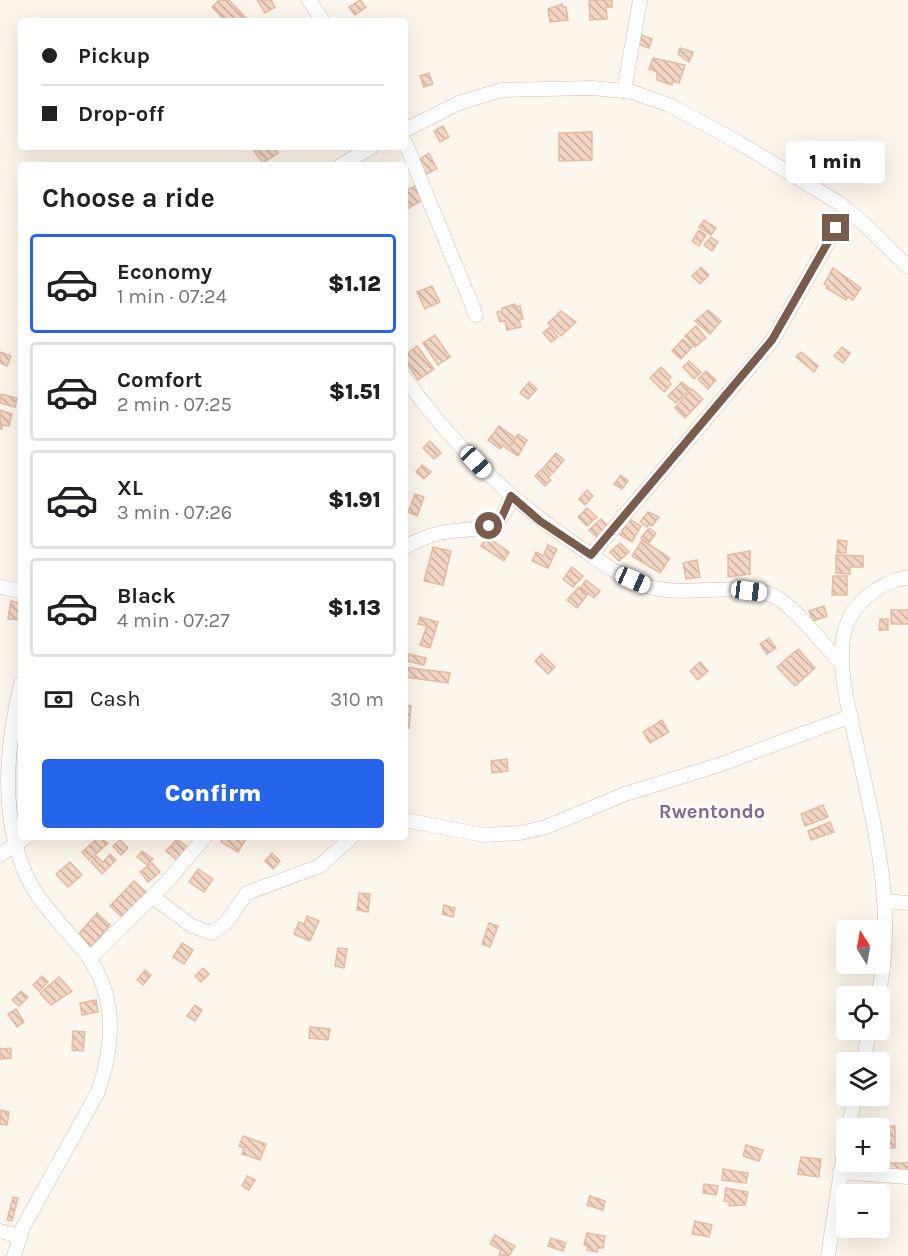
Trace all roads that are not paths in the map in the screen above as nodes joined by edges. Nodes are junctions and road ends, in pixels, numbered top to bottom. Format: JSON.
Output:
{"nodes":[{"id":1,"x":309,"y":0,"type":"edge"},
{"id":2,"x":640,"y":0,"type":"edge"},
{"id":3,"x":321,"y":18,"type":"edge"},
{"id":4,"x":624,"y":91,"type":"junction"},
{"id":5,"x":408,"y":128,"type":"edge"},
{"id":6,"x":408,"y":149,"type":"edge"},
{"id":7,"x":367,"y":150,"type":"edge"},
{"id":8,"x":346,"y":162,"type":"edge"},
{"id":9,"x":847,"y":209,"type":"junction"},
{"id":10,"x":908,"y":267,"type":"edge"},
{"id":11,"x":476,"y":315,"type":"dead end"},
{"id":12,"x":408,"y":382,"type":"edge"},
{"id":13,"x":511,"y":496,"type":"junction"},
{"id":14,"x":408,"y":546,"type":"edge"},
{"id":15,"x":591,"y":555,"type":"junction"},
{"id":16,"x":908,"y":577,"type":"edge"},
{"id":17,"x":0,"y":587,"type":"edge"},
{"id":18,"x":18,"y":590,"type":"edge"},
{"id":19,"x":842,"y":665,"type":"junction"},
{"id":20,"x":18,"y":703,"type":"edge"},
{"id":21,"x":851,"y":717,"type":"junction"},
{"id":22,"x":408,"y":821,"type":"edge"},
{"id":23,"x":18,"y":834,"type":"edge"},
{"id":24,"x":20,"y":840,"type":"edge"},
{"id":25,"x":202,"y":840,"type":"edge"},
{"id":26,"x":349,"y":840,"type":"edge"},
{"id":27,"x":0,"y":855,"type":"edge"},
{"id":28,"x":153,"y":897,"type":"junction"},
{"id":29,"x":884,"y":901,"type":"junction"},
{"id":30,"x":908,"y":903,"type":"edge"},
{"id":31,"x":90,"y":958,"type":"junction"},
{"id":32,"x":880,"y":986,"type":"edge"},
{"id":33,"x":840,"y":1173,"type":"joint"},
{"id":34,"x":908,"y":1177,"type":"edge"},
{"id":35,"x":0,"y":1231,"type":"edge"},
{"id":36,"x":20,"y":1236,"type":"junction"},
{"id":37,"x":14,"y":1256,"type":"edge"},
{"id":38,"x":828,"y":1256,"type":"edge"}],
"edges":[{"from":1,"to":3,"type":"street"},
{"from":2,"to":4,"type":"street"},
{"from":4,"to":5,"type":"street"},
{"from":4,"to":9,"type":"street"},
{"from":6,"to":11,"type":"street"},
{"from":7,"to":8,"type":"street"},
{"from":9,"to":10,"type":"street"},
{"from":9,"to":15,"type":"street"},
{"from":12,"to":13,"type":"street"},
{"from":13,"to":14,"type":"street"},
{"from":13,"to":15,"type":"street"},
{"from":15,"to":19,"type":"street"},
{"from":16,"to":19,"type":"street"},
{"from":17,"to":18,"type":"street"},
{"from":19,"to":21,"type":"street"},
{"from":20,"to":23,"type":"street"},
{"from":21,"to":22,"type":"street"},
{"from":21,"to":29,"type":"street"},
{"from":24,"to":27,"type":"street"},
{"from":24,"to":31,"type":"street"},
{"from":25,"to":28,"type":"street"},
{"from":26,"to":28,"type":"street"},
{"from":28,"to":31,"type":"street"},
{"from":29,"to":30,"type":"street"},
{"from":29,"to":32,"type":"street"},
{"from":31,"to":36,"type":"street"},
{"from":33,"to":34,"type":"street"},
{"from":33,"to":38,"type":"street"},
{"from":35,"to":36,"type":"street"},
{"from":36,"to":37,"type":"street"}]}
